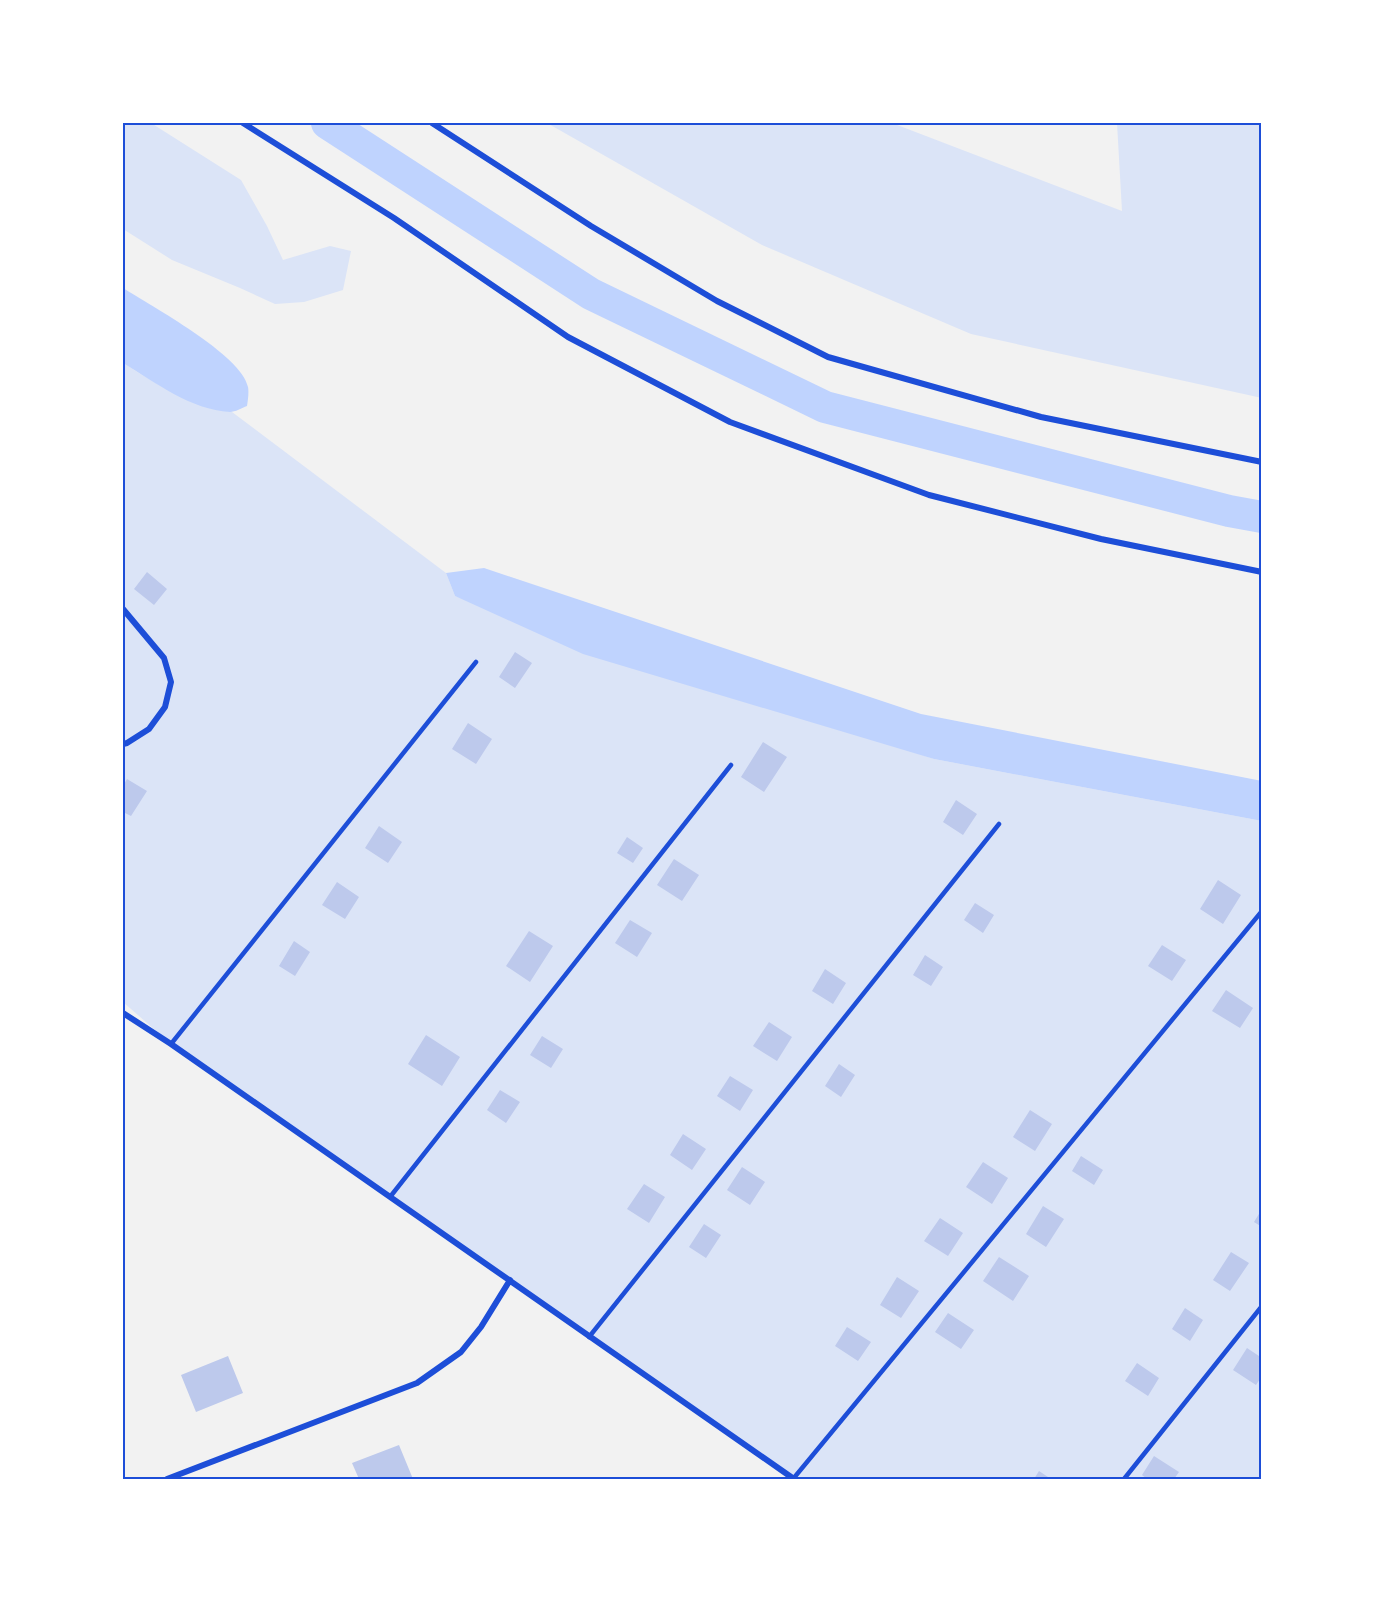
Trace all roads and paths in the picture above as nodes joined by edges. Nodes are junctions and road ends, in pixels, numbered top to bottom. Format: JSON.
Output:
{"nodes":[{"id":1,"x":243,"y":123,"type":"edge"},
{"id":2,"x":432,"y":123,"type":"edge"},
{"id":3,"x":1262,"y":462,"type":"edge"},
{"id":4,"x":1262,"y":572,"type":"edge"},
{"id":5,"x":123,"y":609,"type":"edge"},
{"id":6,"x":476,"y":662,"type":"dead end"},
{"id":7,"x":123,"y":744,"type":"edge"},
{"id":8,"x":731,"y":765,"type":"dead end"},
{"id":9,"x":999,"y":824,"type":"dead end"},
{"id":10,"x":1262,"y":911,"type":"edge"},
{"id":11,"x":123,"y":1012,"type":"edge"},
{"id":12,"x":171,"y":1044,"type":"junction"},
{"id":13,"x":390,"y":1197,"type":"junction"},
{"id":14,"x":510,"y":1280,"type":"junction"},
{"id":15,"x":1262,"y":1305,"type":"edge"},
{"id":16,"x":589,"y":1337,"type":"junction"},
{"id":17,"x":167,"y":1479,"type":"edge"},
{"id":18,"x":793,"y":1479,"type":"edge"},
{"id":19,"x":1124,"y":1479,"type":"edge"}],
"edges":[{"from":1,"to":4,"type":"street"},
{"from":2,"to":3,"type":"street"},
{"from":5,"to":7,"type":"street"},
{"from":6,"to":12,"type":"lane"},
{"from":8,"to":13,"type":"lane"},
{"from":9,"to":16,"type":"lane"},
{"from":10,"to":18,"type":"lane"},
{"from":11,"to":12,"type":"street"},
{"from":12,"to":13,"type":"street"},
{"from":13,"to":14,"type":"street"},
{"from":14,"to":16,"type":"street"},
{"from":14,"to":17,"type":"street"},
{"from":15,"to":19,"type":"lane"},
{"from":16,"to":18,"type":"street"}]}
